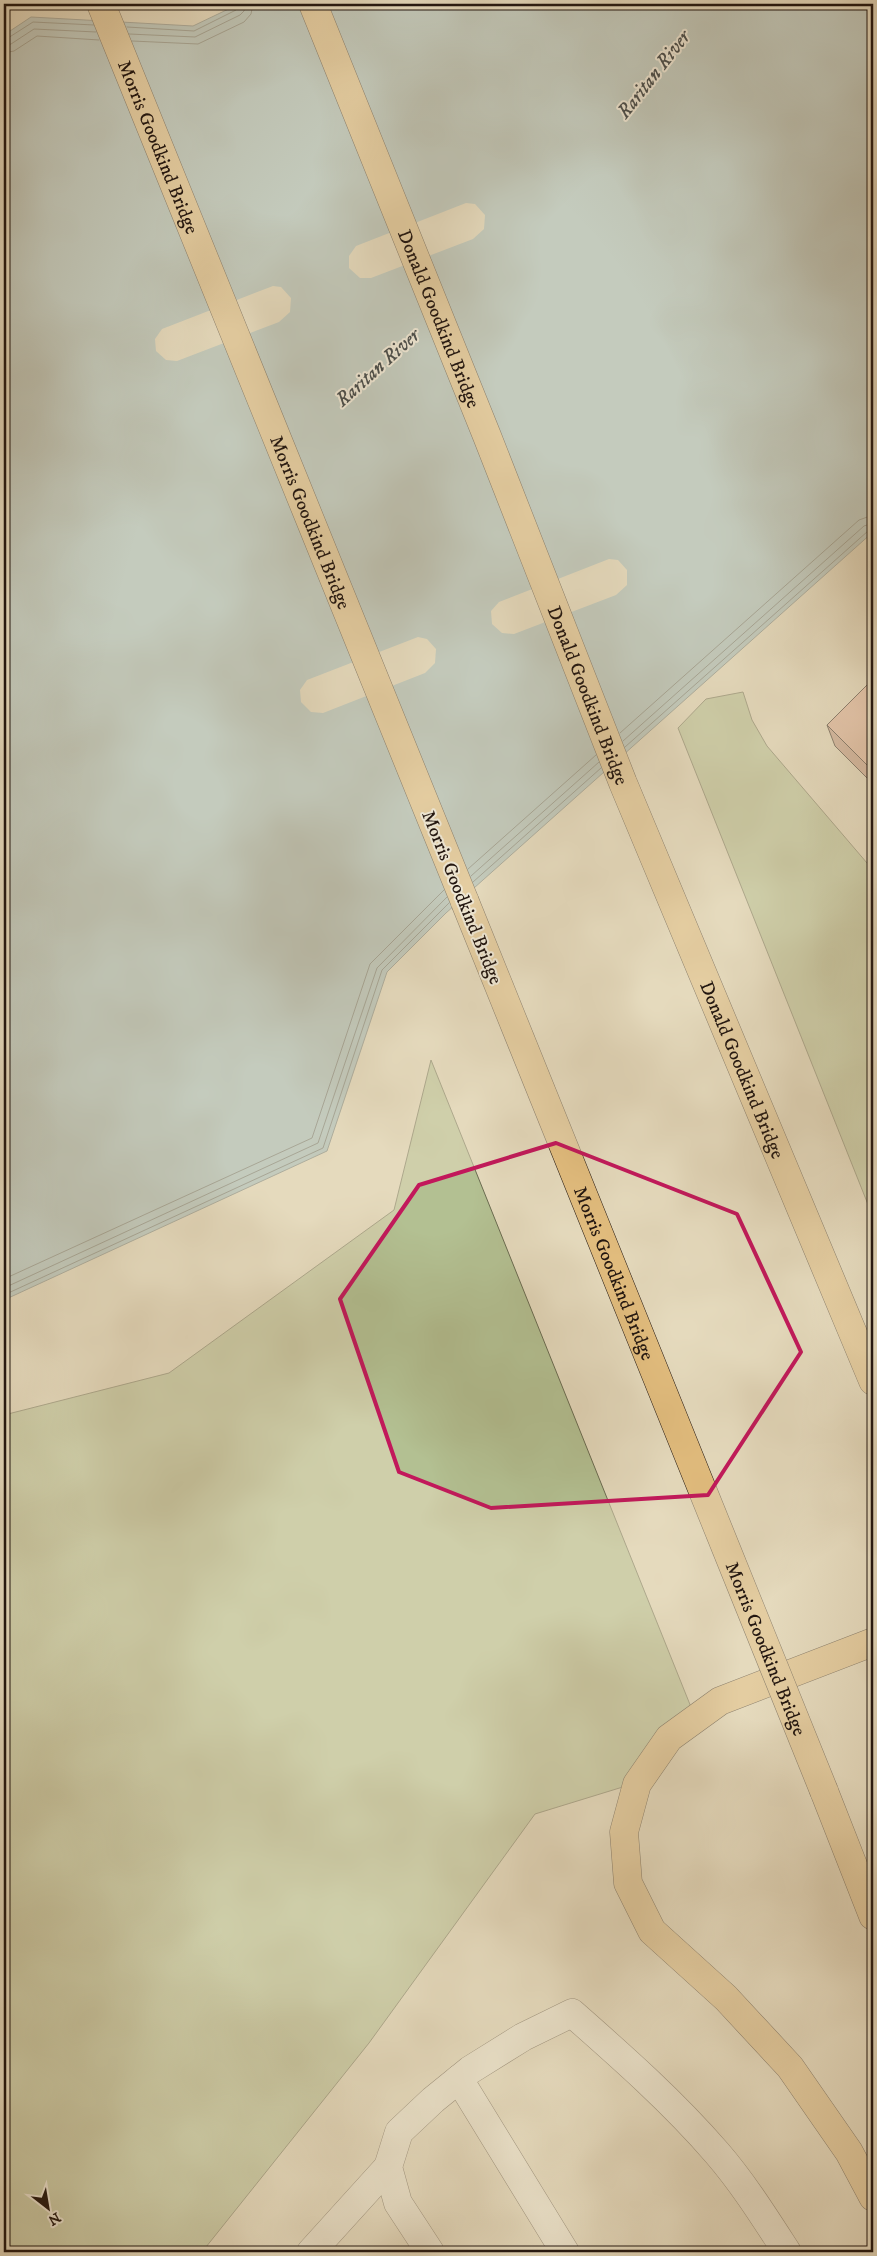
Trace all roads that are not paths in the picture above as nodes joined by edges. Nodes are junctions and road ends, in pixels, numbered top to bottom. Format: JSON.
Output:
{"nodes":[{"id":1,"x":101,"y":4,"type":"edge"},
{"id":2,"x":313,"y":4,"type":"edge"},
{"id":3,"x":873,"y":1381,"type":"edge"},
{"id":4,"x":873,"y":1642,"type":"edge"},
{"id":5,"x":873,"y":1916,"type":"edge"},
{"id":6,"x":459,"y":2079,"type":"junction"},
{"id":7,"x":388,"y":2167,"type":"junction"},
{"id":8,"x":873,"y":2198,"type":"edge"},
{"id":9,"x":311,"y":2252,"type":"edge"},
{"id":10,"x":430,"y":2252,"type":"edge"},
{"id":11,"x":565,"y":2252,"type":"edge"},
{"id":12,"x":787,"y":2252,"type":"edge"}],
"edges":[{"from":1,"to":5,"type":"highway","name":"Morris Goodkind Bridge","bridge":true},
{"from":2,"to":3,"type":"highway","name":"Donald Goodkind Bridge"},
{"from":4,"to":8,"type":"highway"},
{"from":6,"to":7,"type":"lane"},
{"from":6,"to":11,"type":"lane"},
{"from":6,"to":12,"type":"lane"},
{"from":7,"to":9,"type":"lane"},
{"from":7,"to":10,"type":"lane"}]}
